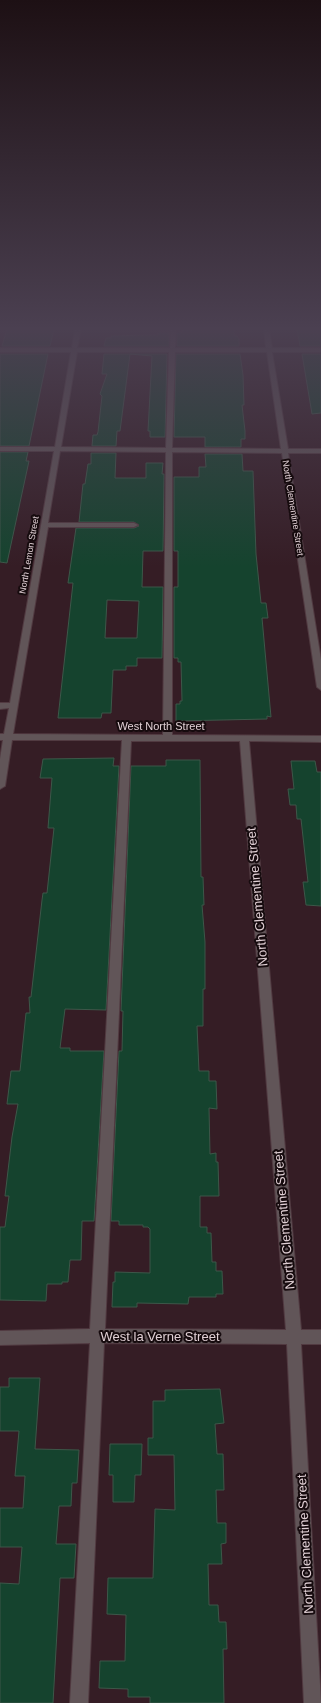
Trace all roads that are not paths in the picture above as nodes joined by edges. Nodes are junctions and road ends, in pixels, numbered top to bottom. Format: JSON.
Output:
{"nodes":[{"id":1,"x":64,"y":408,"type":"edge"},
{"id":2,"x":170,"y":408,"type":"edge"},
{"id":3,"x":277,"y":408,"type":"edge"},
{"id":4,"x":0,"y":449,"type":"edge"},
{"id":5,"x":57,"y":449,"type":"junction"},
{"id":6,"x":169,"y":450,"type":"junction"},
{"id":7,"x":284,"y":451,"type":"junction"},
{"id":8,"x":321,"y":451,"type":"edge"},
{"id":9,"x":44,"y":525,"type":"junction"},
{"id":10,"x":134,"y":525,"type":"dead end"},
{"id":11,"x":321,"y":687,"type":"edge"},
{"id":12,"x":14,"y":705,"type":"junction"},
{"id":13,"x":0,"y":706,"type":"edge"},
{"id":14,"x":4,"y":737,"type":"edge"},
{"id":15,"x":127,"y":738,"type":"junction"},
{"id":16,"x":167,"y":738,"type":"junction"},
{"id":17,"x":244,"y":738,"type":"junction"},
{"id":18,"x":321,"y":739,"type":"edge"},
{"id":19,"x":0,"y":786,"type":"edge"},
{"id":20,"x":97,"y":1336,"type":"junction"},
{"id":21,"x":294,"y":1337,"type":"junction"},
{"id":22,"x":321,"y":1337,"type":"edge"},
{"id":23,"x":0,"y":1338,"type":"edge"},
{"id":24,"x":79,"y":1703,"type":"edge"},
{"id":25,"x":313,"y":1703,"type":"edge"}],
"edges":[{"from":1,"to":5,"type":"street","name":"North Lemon Street"},
{"from":2,"to":6,"type":"street"},
{"from":3,"to":7,"type":"street","name":"North Clementine Street"},
{"from":4,"to":5,"type":"street"},
{"from":5,"to":6,"type":"street"},
{"from":5,"to":9,"type":"street","name":"North Lemon Street"},
{"from":6,"to":7,"type":"street"},
{"from":6,"to":16,"type":"street"},
{"from":7,"to":8,"type":"street"},
{"from":7,"to":11,"type":"street","name":"North Clementine Street"},
{"from":9,"to":10,"type":"street"},
{"from":9,"to":12,"type":"street","name":"North Lemon Street"},
{"from":12,"to":13,"type":"street"},
{"from":12,"to":14,"type":"street","name":"North Lemon Street"},
{"from":14,"to":15,"type":"street","name":"West North Street"},
{"from":14,"to":19,"type":"street","name":"North Lemon Street"},
{"from":15,"to":16,"type":"street","name":"West North Street"},
{"from":15,"to":20,"type":"street"},
{"from":16,"to":17,"type":"street","name":"West North Street"},
{"from":17,"to":18,"type":"street","name":"West North Street"},
{"from":17,"to":21,"type":"street","name":"North Clementine Street"},
{"from":20,"to":21,"type":"street","name":"West la Verne Street"},
{"from":20,"to":23,"type":"street","name":"West la Verne Street"},
{"from":20,"to":24,"type":"street"},
{"from":21,"to":22,"type":"street","name":"West la Verne Street"},
{"from":21,"to":25,"type":"street","name":"North Clementine Street"}]}
